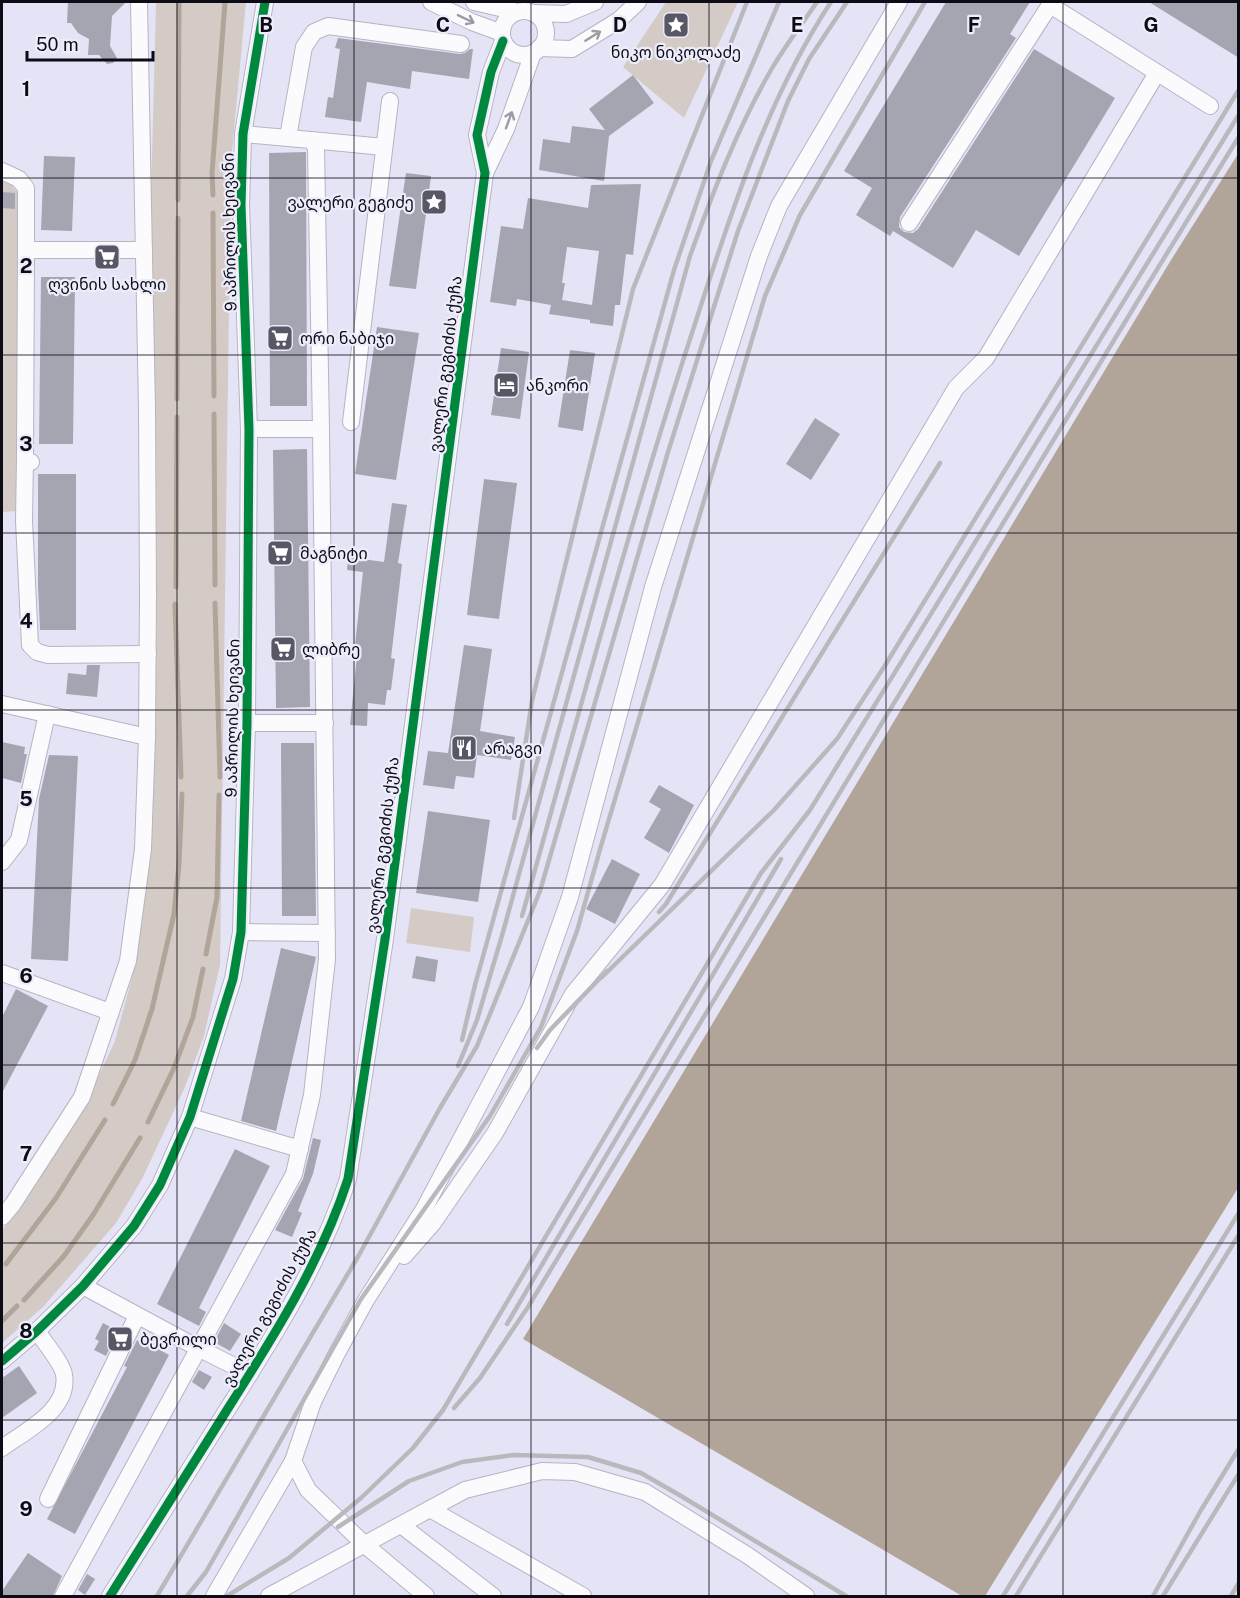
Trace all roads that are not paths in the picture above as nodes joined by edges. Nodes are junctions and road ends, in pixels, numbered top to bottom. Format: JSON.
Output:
{"nodes":[{"id":1,"x":139,"y":2,"type":"edge"},
{"id":2,"x":265,"y":2,"type":"edge"},
{"id":3,"x":431,"y":2,"type":"edge"},
{"id":4,"x":474,"y":2,"type":"edge"},
{"id":5,"x":595,"y":2,"type":"edge"},
{"id":6,"x":638,"y":2,"type":"edge"},
{"id":7,"x":899,"y":2,"type":"edge"},
{"id":8,"x":1051,"y":3,"type":"edge"},
{"id":9,"x":526,"y":12,"type":"junction"},
{"id":10,"x":503,"y":37,"type":"junction"},
{"id":11,"x":461,"y":44,"type":"dead end"},
{"id":12,"x":536,"y":50,"type":"junction"},
{"id":13,"x":1157,"y":72,"type":"junction"},
{"id":14,"x":390,"y":101,"type":"dead end"},
{"id":15,"x":1210,"y":106,"type":"dead end"},
{"id":16,"x":243,"y":134,"type":"junction"},
{"id":17,"x":288,"y":137,"type":"junction"},
{"id":18,"x":311,"y":140,"type":"junction"},
{"id":19,"x":384,"y":147,"type":"junction"},
{"id":20,"x":2,"y":171,"type":"edge"},
{"id":21,"x":485,"y":173,"type":"junction"},
{"id":22,"x":909,"y":223,"type":"dead end"},
{"id":23,"x":27,"y":249,"type":"junction"},
{"id":24,"x":144,"y":250,"type":"junction"},
{"id":25,"x":351,"y":422,"type":"dead end"},
{"id":26,"x":249,"y":429,"type":"junction"},
{"id":27,"x":321,"y":429,"type":"junction"},
{"id":28,"x":148,"y":654,"type":"junction"},
{"id":29,"x":2,"y":704,"type":"edge"},
{"id":30,"x":47,"y":714,"type":"junction"},
{"id":31,"x":247,"y":723,"type":"junction"},
{"id":32,"x":325,"y":723,"type":"junction"},
{"id":33,"x":147,"y":737,"type":"junction"},
{"id":34,"x":2,"y":862,"type":"edge"},
{"id":35,"x":241,"y":932,"type":"junction"},
{"id":36,"x":327,"y":933,"type":"junction"},
{"id":37,"x":2,"y":974,"type":"edge"},
{"id":38,"x":110,"y":1012,"type":"junction"},
{"id":39,"x":190,"y":1117,"type":"junction"},
{"id":40,"x":300,"y":1149,"type":"junction"},
{"id":41,"x":2,"y":1217,"type":"edge"},
{"id":42,"x":83,"y":1286,"type":"junction"},
{"id":43,"x":366,"y":1300,"type":"junction"},
{"id":44,"x":137,"y":1316,"type":"junction"},
{"id":45,"x":37,"y":1331,"type":"junction"},
{"id":46,"x":198,"y":1348,"type":"junction"},
{"id":47,"x":2,"y":1360,"type":"edge"},
{"id":48,"x":250,"y":1374,"type":"junction"},
{"id":49,"x":2,"y":1448,"type":"edge"},
{"id":50,"x":293,"y":1461,"type":"junction"},
{"id":51,"x":48,"y":1499,"type":"dead end"},
{"id":52,"x":430,"y":1509,"type":"junction"},
{"id":53,"x":401,"y":1524,"type":"junction"},
{"id":54,"x":364,"y":1544,"type":"junction"},
{"id":55,"x":63,"y":1596,"type":"edge"},
{"id":56,"x":110,"y":1596,"type":"edge"},
{"id":57,"x":214,"y":1596,"type":"edge"},
{"id":58,"x":269,"y":1596,"type":"edge"},
{"id":59,"x":426,"y":1596,"type":"edge"},
{"id":60,"x":494,"y":1596,"type":"edge"},
{"id":61,"x":583,"y":1596,"type":"edge"},
{"id":62,"x":806,"y":1596,"type":"edge"}],
"edges":[{"from":1,"to":24,"type":"street"},
{"from":2,"to":16,"type":"street","name":"9 აპრილის ხეივანი"},
{"from":3,"to":10,"type":"street","one_way":true},
{"from":4,"to":9,"type":"street"},
{"from":5,"to":9,"type":"street"},
{"from":12,"to":6,"type":"street","one_way":true},
{"from":7,"to":43,"type":"street"},
{"from":8,"to":13,"type":"street"},
{"from":8,"to":22,"type":"street"},
{"from":9,"to":10,"type":"street"},
{"from":9,"to":12,"type":"street"},
{"from":10,"to":12,"type":"street"},
{"from":10,"to":21,"type":"street","name":"ვალერი გეგიძის ქუჩა"},
{"from":11,"to":17,"type":"street"},
{"from":21,"to":12,"type":"street","name":"ვალერი გეგიძის ქუჩა","one_way":true},
{"from":13,"to":15,"type":"street"},
{"from":13,"to":43,"type":"street"},
{"from":14,"to":19,"type":"street"},
{"from":16,"to":17,"type":"street"},
{"from":16,"to":26,"type":"street","name":"9 აპრილის ხეივანი"},
{"from":17,"to":18,"type":"street"},
{"from":18,"to":19,"type":"street"},
{"from":18,"to":27,"type":"street"},
{"from":19,"to":25,"type":"street"},
{"from":20,"to":23,"type":"street"},
{"from":21,"to":48,"type":"street","name":"ვალერი გეგიძის ქუჩა"},
{"from":23,"to":24,"type":"street"},
{"from":23,"to":28,"type":"street"},
{"from":24,"to":28,"type":"street"},
{"from":26,"to":27,"type":"street"},
{"from":26,"to":31,"type":"street","name":"9 აპრილის ხეივანი"},
{"from":27,"to":32,"type":"street"},
{"from":28,"to":33,"type":"street"},
{"from":29,"to":30,"type":"street"},
{"from":30,"to":33,"type":"street"},
{"from":30,"to":34,"type":"street"},
{"from":31,"to":32,"type":"street"},
{"from":31,"to":35,"type":"street","name":"9 აპრილის ხეივანი"},
{"from":32,"to":36,"type":"street"},
{"from":33,"to":38,"type":"street"},
{"from":35,"to":36,"type":"street"},
{"from":35,"to":39,"type":"street","name":"9 აპრილის ხეივანი"},
{"from":36,"to":40,"type":"street"},
{"from":37,"to":38,"type":"street"},
{"from":38,"to":41,"type":"street"},
{"from":39,"to":40,"type":"street"},
{"from":39,"to":42,"type":"street","name":"9 აპრილის ხეივანი"},
{"from":40,"to":46,"type":"street"},
{"from":42,"to":44,"type":"street"},
{"from":42,"to":45,"type":"street","name":"9 აპრილის ხეივანი"},
{"from":43,"to":50,"type":"street"},
{"from":44,"to":46,"type":"street"},
{"from":44,"to":51,"type":"street"},
{"from":45,"to":47,"type":"street","name":"9 აპრილის ხეივანი"},
{"from":45,"to":49,"type":"street"},
{"from":46,"to":48,"type":"street"},
{"from":46,"to":55,"type":"street"},
{"from":48,"to":56,"type":"street","name":"ვალერი გეგიძის ქუჩა"},
{"from":50,"to":54,"type":"street"},
{"from":50,"to":57,"type":"street"},
{"from":52,"to":53,"type":"street"},
{"from":52,"to":61,"type":"street"},
{"from":52,"to":62,"type":"street"},
{"from":53,"to":54,"type":"street"},
{"from":53,"to":60,"type":"street"},
{"from":54,"to":58,"type":"street"},
{"from":54,"to":59,"type":"street"}]}
